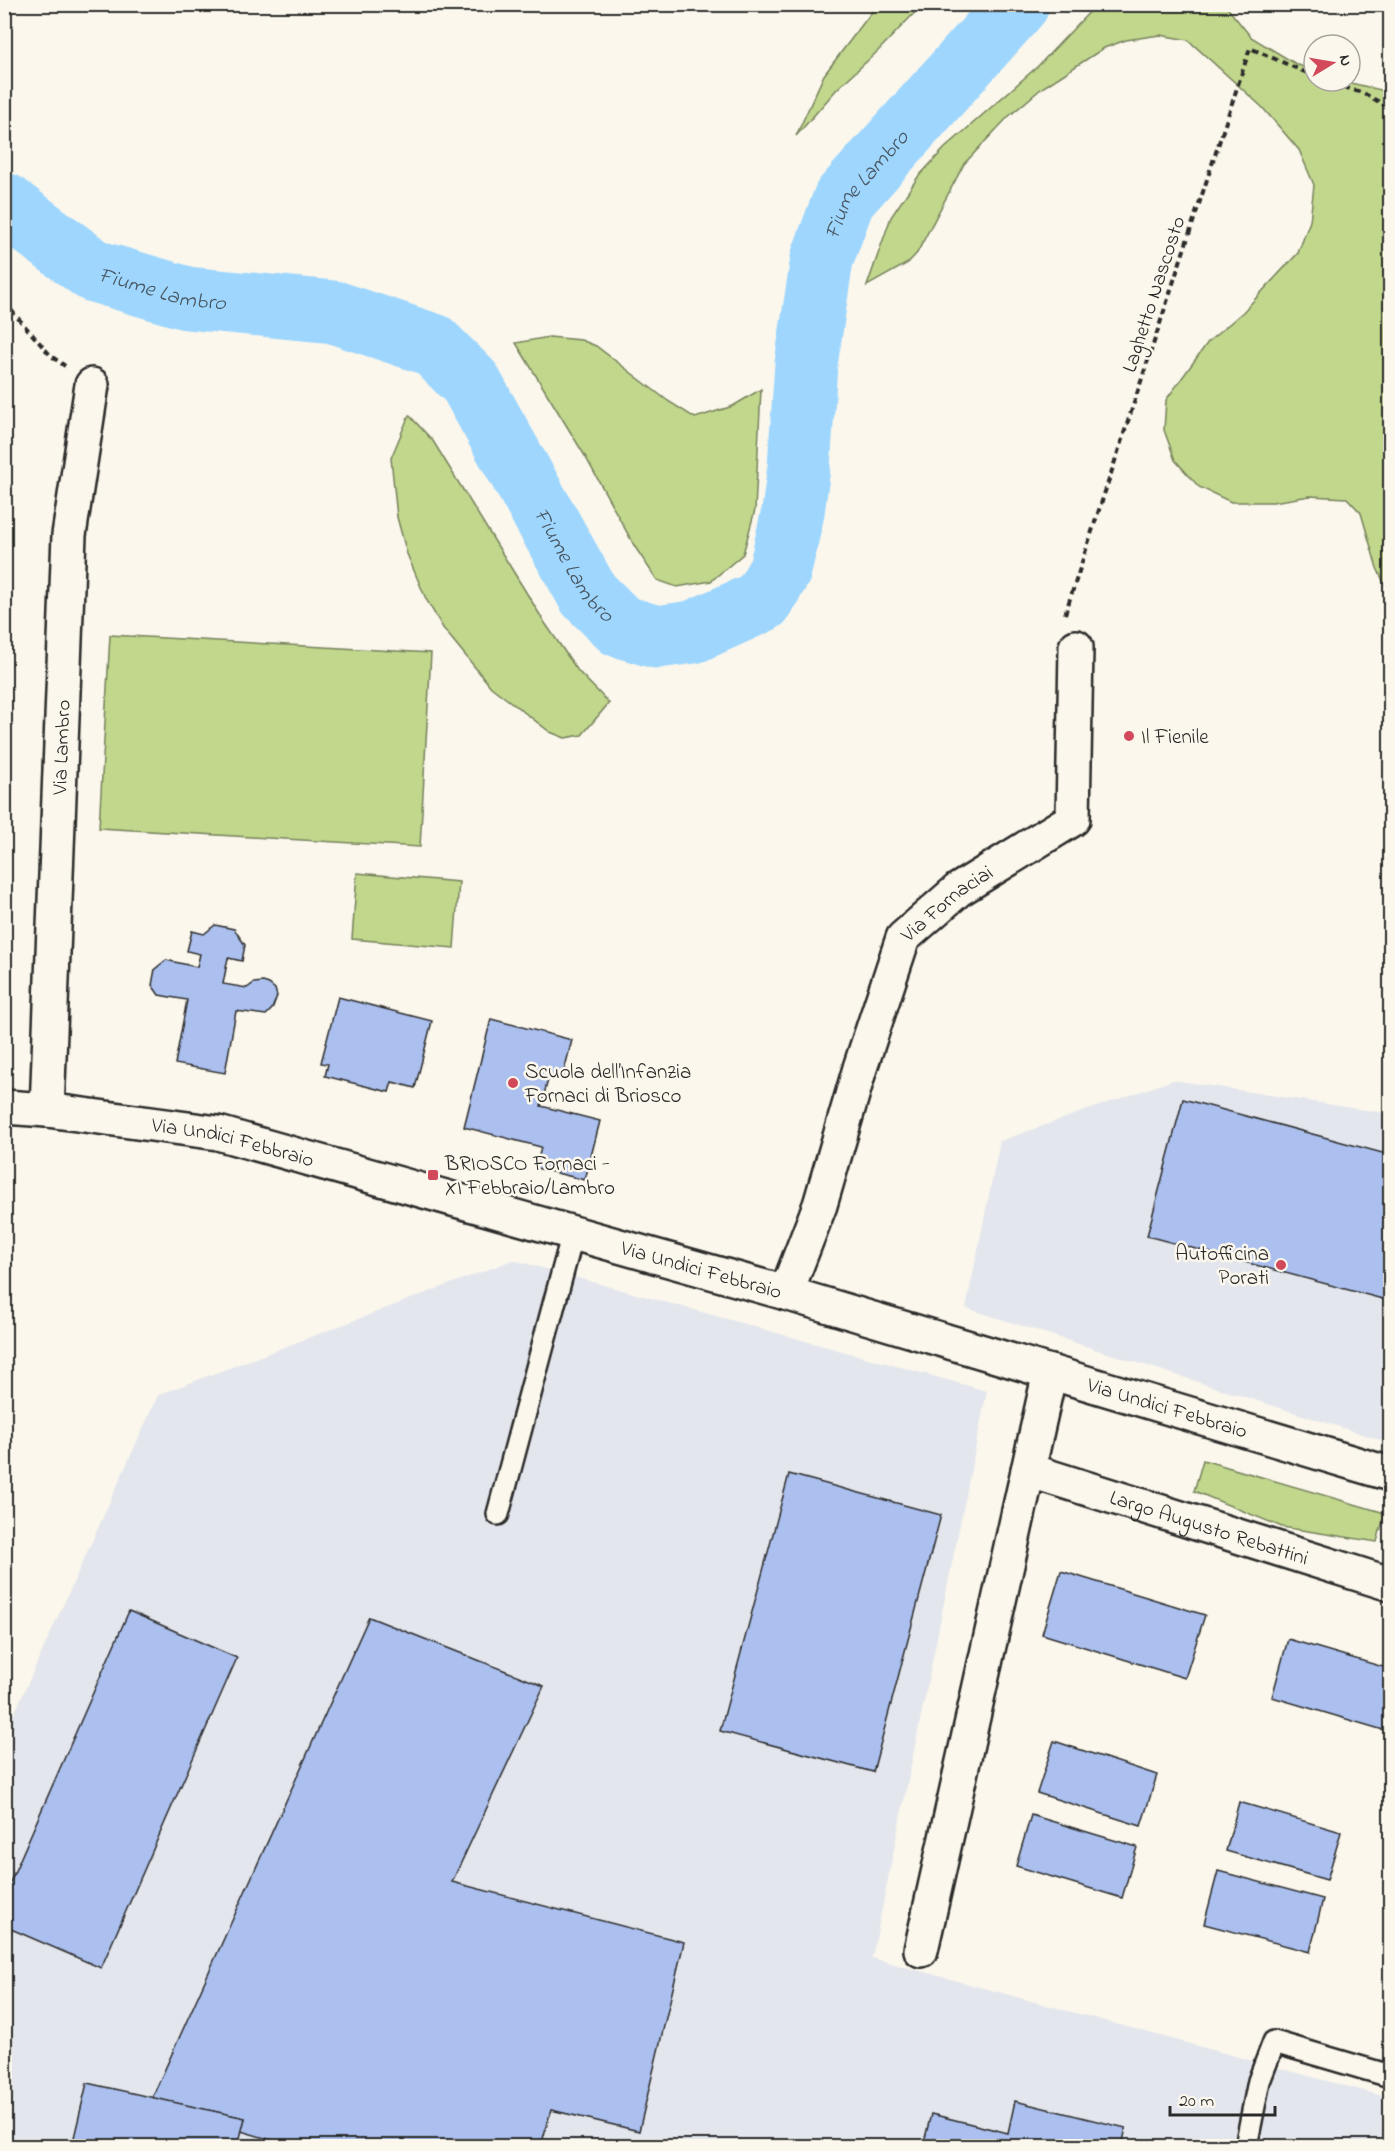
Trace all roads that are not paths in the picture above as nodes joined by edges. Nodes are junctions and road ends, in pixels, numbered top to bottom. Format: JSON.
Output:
{"nodes":[{"id":1,"x":92,"y":386,"type":"road end"},
{"id":2,"x":1076,"y":647,"type":"dead end"},
{"id":3,"x":4,"y":1107,"type":"edge"},
{"id":4,"x":47,"y":1110,"type":"junction"},
{"id":5,"x":573,"y":1233,"type":"junction"},
{"id":6,"x":786,"y":1293,"type":"junction"},
{"id":7,"x":1050,"y":1372,"type":"junction"},
{"id":8,"x":1028,"y":1470,"type":"junction"},
{"id":9,"x":1390,"y":1474,"type":"edge"},
{"id":10,"x":498,"y":1514,"type":"dead end"},
{"id":11,"x":1390,"y":1584,"type":"edge"},
{"id":12,"x":921,"y":1950,"type":"dead end"},
{"id":13,"x":1390,"y":2076,"type":"edge"},
{"id":14,"x":1246,"y":2146,"type":"edge"}],
"edges":[{"from":1,"to":4,"type":"street","name":"Via Lambro"},
{"from":2,"to":6,"type":"street","name":"Via Fornaciai"},
{"from":3,"to":4,"type":"street","name":"Via Undici Febbraio"},
{"from":4,"to":5,"type":"street","name":"Via Undici Febbraio"},
{"from":5,"to":6,"type":"street","name":"Via Undici Febbraio"},
{"from":5,"to":10,"type":"lane"},
{"from":6,"to":7,"type":"street","name":"Via Undici Febbraio"},
{"from":7,"to":8,"type":"street"},
{"from":7,"to":9,"type":"street","name":"Via Undici Febbraio"},
{"from":8,"to":11,"type":"street","name":"Largo Augusto Rebattini"},
{"from":8,"to":12,"type":"street"},
{"from":13,"to":14,"type":"lane"}]}
